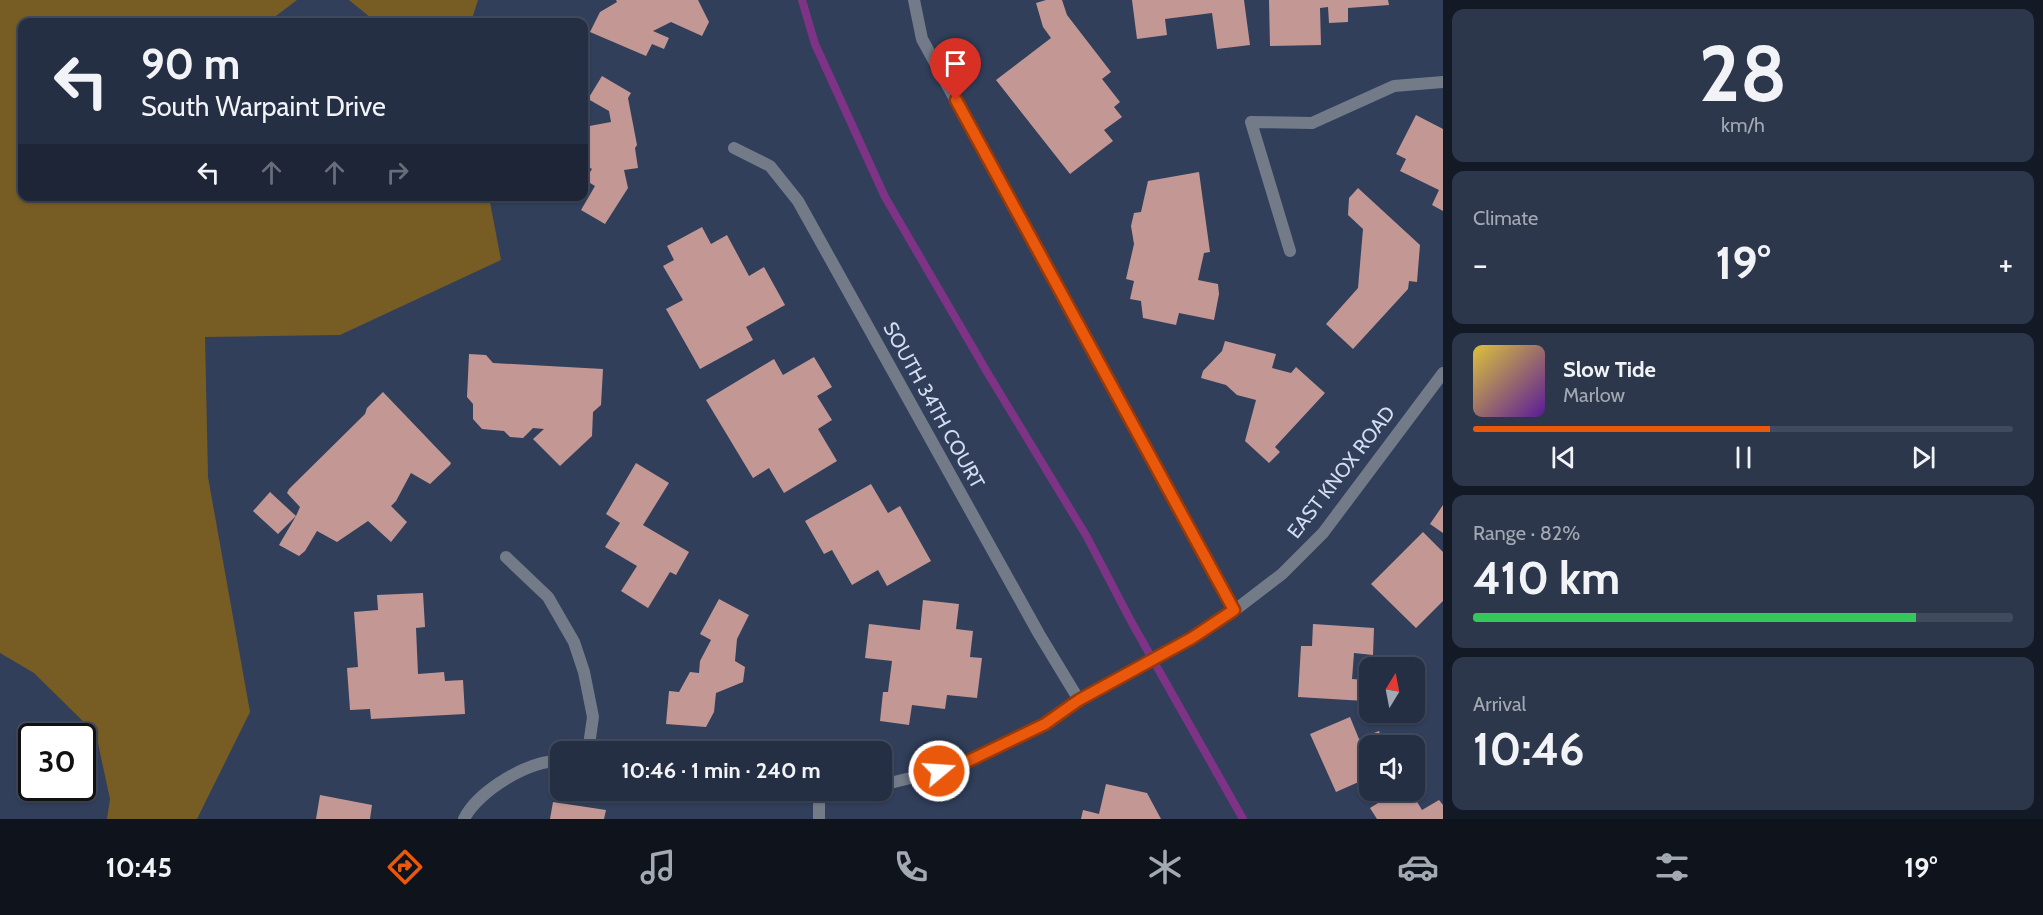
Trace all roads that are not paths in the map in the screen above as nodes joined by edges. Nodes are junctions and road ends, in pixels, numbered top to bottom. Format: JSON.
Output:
{"nodes":[{"id":1,"x":914,"y":0,"type":"edge"},
{"id":2,"x":1443,"y":82,"type":"edge"},
{"id":3,"x":734,"y":148,"type":"dead end"},
{"id":4,"x":1290,"y":250,"type":"dead end"},
{"id":5,"x":1443,"y":373,"type":"edge"},
{"id":6,"x":506,"y":557,"type":"dead end"},
{"id":7,"x":1234,"y":610,"type":"junction"},
{"id":8,"x":1079,"y":700,"type":"junction"},
{"id":9,"x":590,"y":741,"type":"edge"},
{"id":10,"x":550,"y":764,"type":"edge"},
{"id":11,"x":892,"y":782,"type":"edge"},
{"id":12,"x":819,"y":801,"type":"edge"},
{"id":13,"x":464,"y":819,"type":"edge"},
{"id":14,"x":819,"y":819,"type":"edge"}],
"edges":[{"from":1,"to":7,"type":"street"},
{"from":2,"to":4,"type":"street"},
{"from":3,"to":8,"type":"street","name":"SOUTH 34TH COURT"},
{"from":5,"to":7,"type":"street","name":"EAST KNOX ROAD"},
{"from":6,"to":9,"type":"street"},
{"from":7,"to":8,"type":"street","name":"EAST KNOX ROAD"},
{"from":8,"to":11,"type":"street","name":"EAST KNOX ROAD"},
{"from":10,"to":13,"type":"street"},
{"from":12,"to":14,"type":"street"}]}
